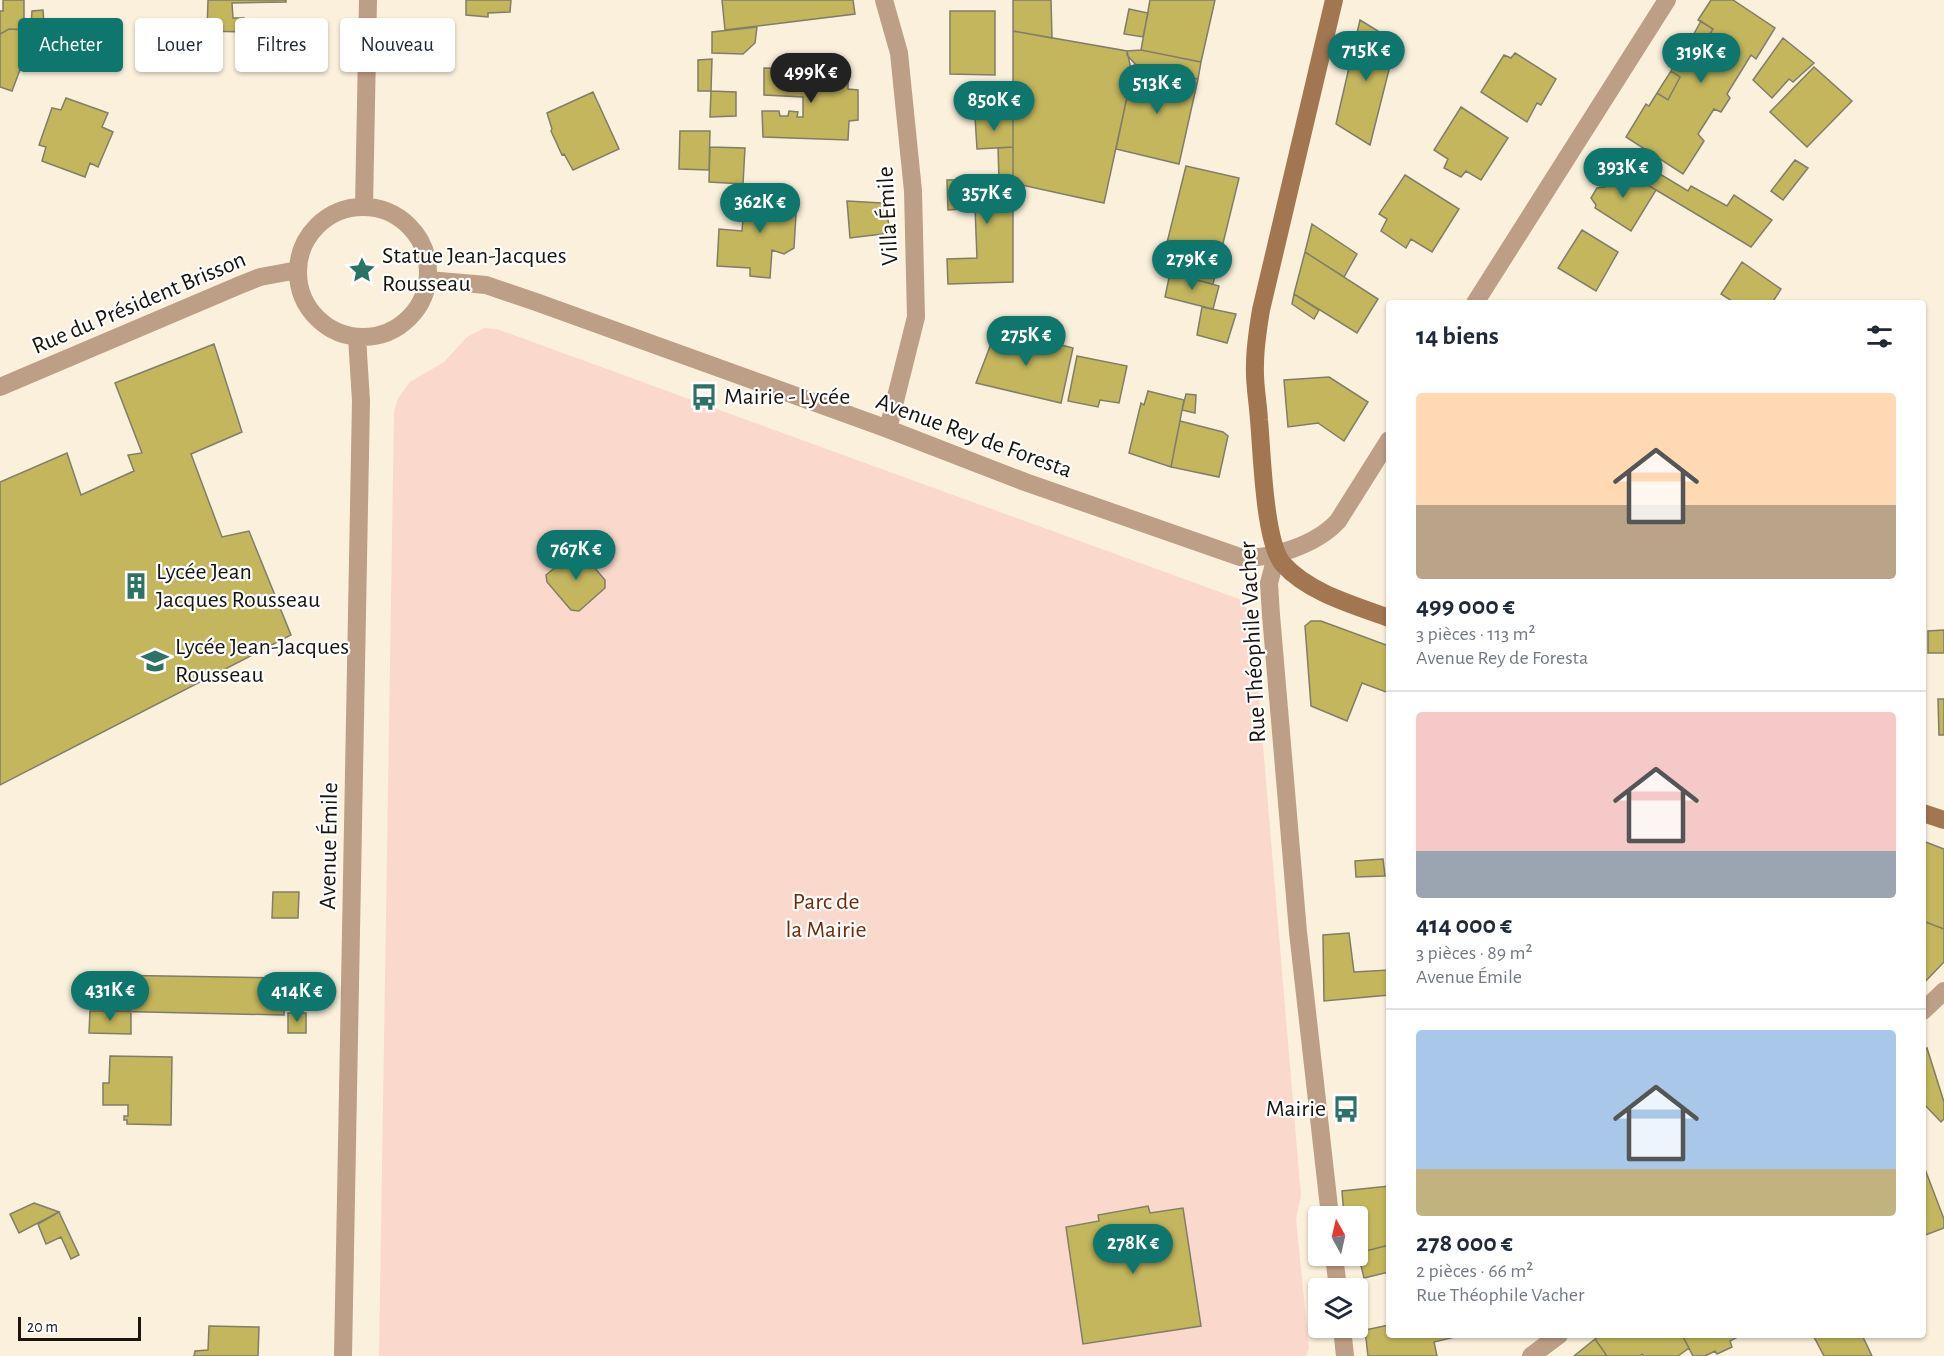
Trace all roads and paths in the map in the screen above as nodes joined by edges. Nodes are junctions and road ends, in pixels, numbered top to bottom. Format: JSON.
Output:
{"nodes":[{"id":1,"x":368,"y":0,"type":"edge"},
{"id":2,"x":884,"y":0,"type":"edge"},
{"id":3,"x":1334,"y":0,"type":"edge"},
{"id":4,"x":1667,"y":0,"type":"edge"},
{"id":5,"x":364,"y":207,"type":"junction"},
{"id":6,"x":298,"y":270,"type":"junction"},
{"id":7,"x":428,"y":280,"type":"junction"},
{"id":8,"x":1477,"y":300,"type":"edge"},
{"id":9,"x":357,"y":337,"type":"junction"},
{"id":10,"x":0,"y":387,"type":"edge"},
{"id":11,"x":888,"y":429,"type":"junction"},
{"id":12,"x":1386,"y":445,"type":"edge"},
{"id":13,"x":1277,"y":553,"type":"junction"},
{"id":14,"x":1386,"y":617,"type":"edge"},
{"id":15,"x":1926,"y":814,"type":"edge"},
{"id":16,"x":1944,"y":820,"type":"edge"},
{"id":17,"x":1944,"y":991,"type":"edge"},
{"id":18,"x":1926,"y":1008,"type":"edge"},
{"id":19,"x":1329,"y":1206,"type":"edge"},
{"id":20,"x":1343,"y":1338,"type":"edge"},
{"id":21,"x":1556,"y":1338,"type":"edge"},
{"id":22,"x":343,"y":1356,"type":"edge"},
{"id":23,"x":1345,"y":1356,"type":"edge"},
{"id":24,"x":1531,"y":1356,"type":"edge"}],
"edges":[{"from":1,"to":5,"type":"street"},
{"from":2,"to":11,"type":"street","name":"Villa Émile"},
{"from":3,"to":13,"type":"main road","name":"Rue Théophile Vacher"},
{"from":4,"to":8,"type":"street"},
{"from":5,"to":6,"type":"street"},
{"from":5,"to":7,"type":"street"},
{"from":6,"to":9,"type":"street"},
{"from":6,"to":10,"type":"street","name":"Rue du Président Brisson"},
{"from":7,"to":9,"type":"street"},
{"from":7,"to":11,"type":"street","name":"Avenue Rey de Foresta"},
{"from":9,"to":22,"type":"street","name":"Avenue Émile"},
{"from":11,"to":13,"type":"street","name":"Avenue Rey de Foresta"},
{"from":12,"to":13,"type":"street","name":"Avenue Rey de Foresta"},
{"from":13,"to":14,"type":"main road"},
{"from":13,"to":19,"type":"street","name":"Rue Théophile Vacher"},
{"from":15,"to":16,"type":"main road"},
{"from":17,"to":18,"type":"street"},
{"from":20,"to":23,"type":"street"},
{"from":21,"to":24,"type":"street"}]}
